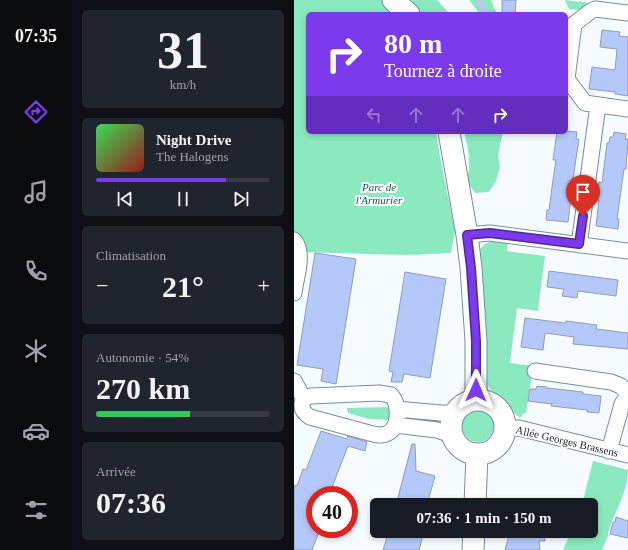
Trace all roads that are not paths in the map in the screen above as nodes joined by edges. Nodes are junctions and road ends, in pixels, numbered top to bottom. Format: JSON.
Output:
{"nodes":[{"id":1,"x":393,"y":0,"type":"edge"},
{"id":2,"x":407,"y":12,"type":"edge"},
{"id":3,"x":628,"y":13,"type":"edge"},
{"id":4,"x":568,"y":71,"type":"edge"},
{"id":5,"x":568,"y":81,"type":"edge"},
{"id":6,"x":598,"y":105,"type":"junction"},
{"id":7,"x":628,"y":109,"type":"edge"},
{"id":8,"x":449,"y":134,"type":"edge"},
{"id":9,"x":467,"y":235,"type":"junction"},
{"id":10,"x":294,"y":240,"type":"edge"},
{"id":11,"x":579,"y":244,"type":"junction"},
{"id":12,"x":628,"y":251,"type":"edge"},
{"id":13,"x":294,"y":293,"type":"edge"},
{"id":14,"x":535,"y":372,"type":"dead end"},
{"id":15,"x":294,"y":381,"type":"edge"},
{"id":16,"x":628,"y":395,"type":"edge"},
{"id":17,"x":304,"y":399,"type":"junction"},
{"id":18,"x":476,"y":400,"type":"junction"},
{"id":19,"x":397,"y":409,"type":"junction"},
{"id":20,"x":454,"y":413,"type":"junction"},
{"id":21,"x":395,"y":425,"type":"junction"},
{"id":22,"x":505,"y":429,"type":"junction"},
{"id":23,"x":451,"y":435,"type":"junction"},
{"id":24,"x":609,"y":450,"type":"junction"},
{"id":25,"x":477,"y":454,"type":"junction"},
{"id":26,"x":628,"y":455,"type":"edge"},
{"id":27,"x":475,"y":498,"type":"edge"},
{"id":28,"x":474,"y":538,"type":"edge"},
{"id":29,"x":473,"y":550,"type":"edge"}],
"edges":[{"from":1,"to":2,"type":"street"},
{"from":3,"to":4,"type":"street"},
{"from":5,"to":6,"type":"street"},
{"from":6,"to":7,"type":"street"},
{"from":6,"to":11,"type":"street"},
{"from":8,"to":9,"type":"street"},
{"from":9,"to":11,"type":"street"},
{"from":9,"to":18,"type":"street"},
{"from":10,"to":13,"type":"street"},
{"from":11,"to":12,"type":"street"},
{"from":14,"to":16,"type":"street"},
{"from":15,"to":17,"type":"street"},
{"from":16,"to":24,"type":"street"},
{"from":17,"to":19,"type":"street"},
{"from":17,"to":21,"type":"street"},
{"from":18,"to":20,"type":"street"},
{"from":18,"to":22,"type":"street"},
{"from":19,"to":20,"type":"street"},
{"from":19,"to":21,"type":"street"},
{"from":20,"to":23,"type":"street"},
{"from":21,"to":23,"type":"street"},
{"from":22,"to":24,"type":"street","name":"Allée Georges Brassens"},
{"from":22,"to":25,"type":"street"},
{"from":23,"to":25,"type":"street"},
{"from":24,"to":26,"type":"street","name":"Allée Georges Brassens"},
{"from":25,"to":27,"type":"street"},
{"from":28,"to":29,"type":"street"}]}
